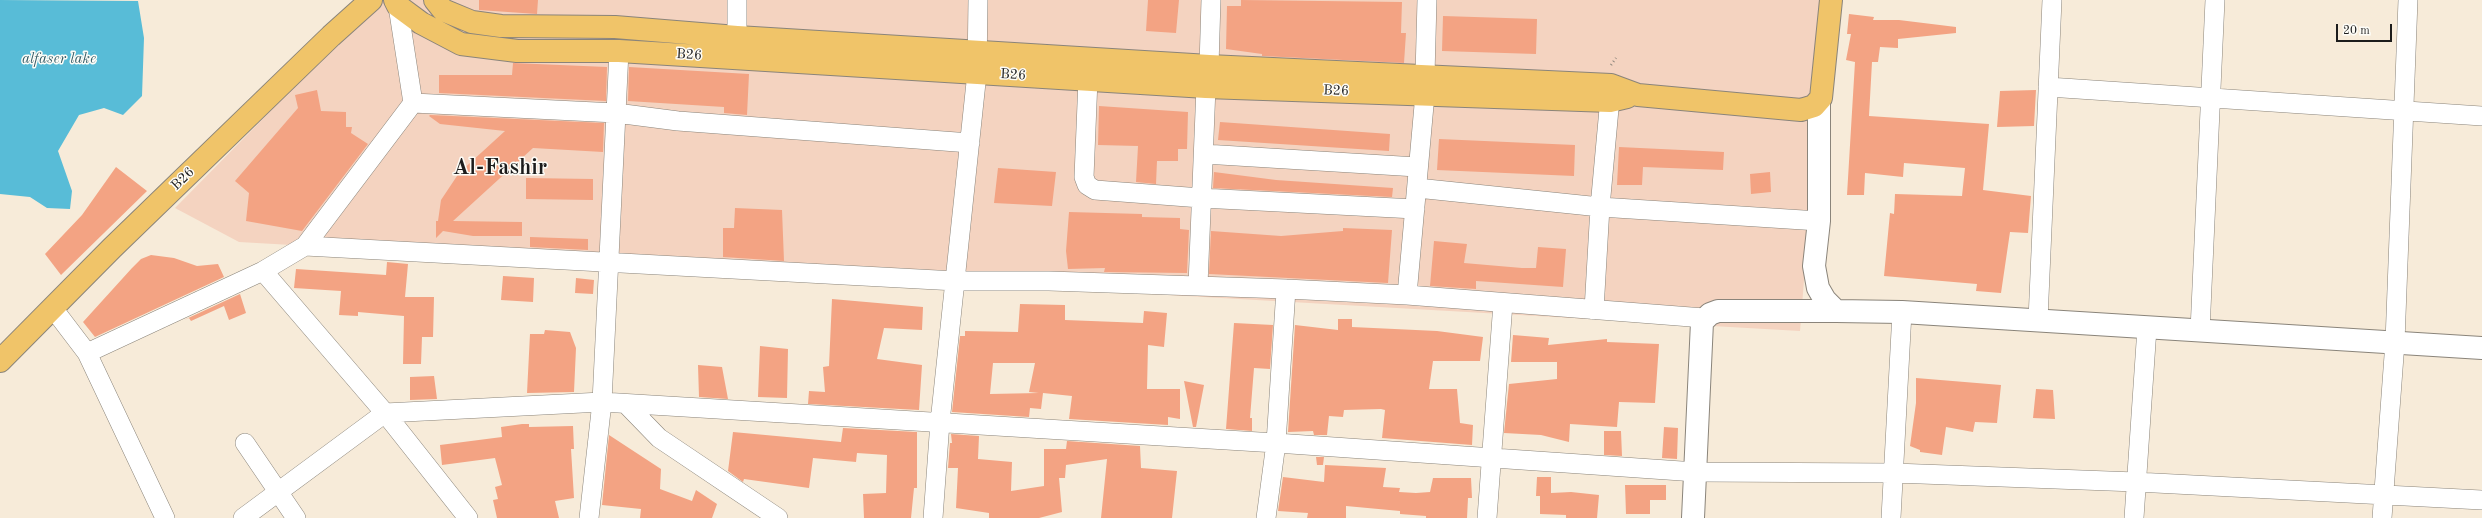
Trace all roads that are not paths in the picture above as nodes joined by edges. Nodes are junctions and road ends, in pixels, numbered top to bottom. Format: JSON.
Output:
{"nodes":[{"id":1,"x":371,"y":0,"type":"edge"},
{"id":2,"x":435,"y":0,"type":"edge"},
{"id":3,"x":737,"y":0,"type":"edge"},
{"id":4,"x":978,"y":0,"type":"edge"},
{"id":5,"x":1211,"y":0,"type":"edge"},
{"id":6,"x":1427,"y":0,"type":"edge"},
{"id":7,"x":1831,"y":0,"type":"edge"},
{"id":8,"x":2052,"y":0,"type":"edge"},
{"id":9,"x":2215,"y":0,"type":"edge"},
{"id":10,"x":2408,"y":0,"type":"edge"},
{"id":11,"x":397,"y":3,"type":"edge"},
{"id":12,"x":737,"y":37,"type":"junction"},
{"id":13,"x":978,"y":50,"type":"junction"},
{"id":14,"x":619,"y":51,"type":"junction"},
{"id":15,"x":1209,"y":66,"type":"junction"},
{"id":16,"x":977,"y":73,"type":"junction"},
{"id":17,"x":1088,"y":79,"type":"junction"},
{"id":18,"x":1425,"y":85,"type":"junction"},
{"id":19,"x":1206,"y":87,"type":"junction"},
{"id":20,"x":2048,"y":87,"type":"junction"},
{"id":21,"x":1610,"y":93,"type":"junction"},
{"id":22,"x":2210,"y":99,"type":"junction"},
{"id":23,"x":1819,"y":102,"type":"junction"},
{"id":24,"x":412,"y":103,"type":"junction"},
{"id":25,"x":2404,"y":112,"type":"junction"},
{"id":26,"x":616,"y":113,"type":"junction"},
{"id":27,"x":2482,"y":116,"type":"edge"},
{"id":28,"x":970,"y":143,"type":"junction"},
{"id":29,"x":1204,"y":154,"type":"junction"},
{"id":30,"x":1417,"y":167,"type":"junction"},
{"id":31,"x":1417,"y":188,"type":"junction"},
{"id":32,"x":1201,"y":198,"type":"junction"},
{"id":33,"x":1600,"y":207,"type":"junction"},
{"id":34,"x":1415,"y":209,"type":"junction"},
{"id":35,"x":1819,"y":221,"type":"junction"},
{"id":36,"x":305,"y":246,"type":"junction"},
{"id":37,"x":610,"y":262,"type":"junction"},
{"id":38,"x":263,"y":271,"type":"junction"},
{"id":39,"x":956,"y":281,"type":"junction"},
{"id":40,"x":1198,"y":285,"type":"junction"},
{"id":41,"x":1286,"y":289,"type":"junction"},
{"id":42,"x":1407,"y":295,"type":"junction"},
{"id":43,"x":1503,"y":303,"type":"junction"},
{"id":44,"x":52,"y":307,"type":"junction"},
{"id":45,"x":1594,"y":310,"type":"junction"},
{"id":46,"x":1836,"y":311,"type":"junction"},
{"id":47,"x":1902,"y":312,"type":"junction"},
{"id":48,"x":1704,"y":318,"type":"junction"},
{"id":49,"x":2038,"y":320,"type":"junction"},
{"id":50,"x":2147,"y":328,"type":"junction"},
{"id":51,"x":2200,"y":331,"type":"junction"},
{"id":52,"x":2395,"y":342,"type":"junction"},
{"id":53,"x":2482,"y":348,"type":"edge"},
{"id":54,"x":87,"y":353,"type":"junction"},
{"id":55,"x":0,"y":361,"type":"edge"},
{"id":56,"x":602,"y":402,"type":"junction"},
{"id":57,"x":626,"y":404,"type":"junction"},
{"id":58,"x":385,"y":413,"type":"junction"},
{"id":59,"x":940,"y":422,"type":"junction"},
{"id":60,"x":245,"y":443,"type":"dead end"},
{"id":61,"x":1276,"y":443,"type":"junction"},
{"id":62,"x":1493,"y":458,"type":"junction"},
{"id":63,"x":1696,"y":472,"type":"junction"},
{"id":64,"x":1894,"y":473,"type":"junction"},
{"id":65,"x":2136,"y":482,"type":"junction"},
{"id":66,"x":278,"y":493,"type":"junction"},
{"id":67,"x":2384,"y":496,"type":"junction"},
{"id":68,"x":2482,"y":500,"type":"edge"},
{"id":69,"x":754,"y":511,"type":"edge"},
{"id":70,"x":165,"y":518,"type":"edge"},
{"id":71,"x":243,"y":518,"type":"edge"},
{"id":72,"x":296,"y":518,"type":"edge"},
{"id":73,"x":468,"y":518,"type":"edge"},
{"id":74,"x":589,"y":518,"type":"edge"},
{"id":75,"x":778,"y":518,"type":"edge"},
{"id":76,"x":933,"y":518,"type":"edge"},
{"id":77,"x":1266,"y":518,"type":"edge"},
{"id":78,"x":1488,"y":518,"type":"edge"},
{"id":79,"x":1693,"y":518,"type":"edge"},
{"id":80,"x":1891,"y":518,"type":"edge"},
{"id":81,"x":2134,"y":518,"type":"edge"},
{"id":82,"x":2382,"y":518,"type":"edge"}],
"edges":[{"from":1,"to":44,"type":"highway","name":"B26"},
{"from":2,"to":12,"type":"highway","name":"B26"},
{"from":3,"to":12,"type":"street"},
{"from":4,"to":13,"type":"street"},
{"from":5,"to":15,"type":"street"},
{"from":6,"to":18,"type":"street"},
{"from":7,"to":23,"type":"highway"},
{"from":8,"to":20,"type":"street"},
{"from":9,"to":22,"type":"street"},
{"from":10,"to":25,"type":"street"},
{"from":11,"to":14,"type":"highway","name":"B26"},
{"from":11,"to":24,"type":"street"},
{"from":12,"to":13,"type":"highway","name":"B26"},
{"from":13,"to":15,"type":"highway","name":"B26"},
{"from":13,"to":16,"type":"street"},
{"from":14,"to":16,"type":"highway","name":"B26"},
{"from":14,"to":26,"type":"street"},
{"from":15,"to":18,"type":"highway","name":"B26"},
{"from":16,"to":17,"type":"highway","name":"B26"},
{"from":16,"to":28,"type":"street"},
{"from":17,"to":19,"type":"highway","name":"B26"},
{"from":17,"to":32,"type":"street"},
{"from":18,"to":19,"type":"highway","name":"B26"},
{"from":18,"to":21,"type":"highway","name":"B26"},
{"from":18,"to":30,"type":"street"},
{"from":19,"to":29,"type":"street"},
{"from":20,"to":22,"type":"street"},
{"from":20,"to":49,"type":"street"},
{"from":21,"to":23,"type":"highway","name":"B26"},
{"from":21,"to":33,"type":"street"},
{"from":22,"to":25,"type":"street"},
{"from":22,"to":51,"type":"street"},
{"from":23,"to":35,"type":"street"},
{"from":24,"to":26,"type":"street"},
{"from":24,"to":36,"type":"street"},
{"from":25,"to":27,"type":"street"},
{"from":25,"to":52,"type":"street"},
{"from":26,"to":28,"type":"street"},
{"from":26,"to":37,"type":"street"},
{"from":28,"to":39,"type":"street"},
{"from":29,"to":30,"type":"street"},
{"from":29,"to":32,"type":"street"},
{"from":30,"to":31,"type":"street"},
{"from":31,"to":33,"type":"street"},
{"from":31,"to":34,"type":"street"},
{"from":32,"to":34,"type":"street"},
{"from":32,"to":40,"type":"street"},
{"from":33,"to":35,"type":"street"},
{"from":33,"to":45,"type":"street"},
{"from":34,"to":42,"type":"street"},
{"from":35,"to":46,"type":"street"},
{"from":36,"to":37,"type":"street"},
{"from":36,"to":38,"type":"street"},
{"from":37,"to":39,"type":"street"},
{"from":37,"to":56,"type":"street"},
{"from":38,"to":54,"type":"street"},
{"from":38,"to":58,"type":"street"},
{"from":39,"to":40,"type":"street"},
{"from":39,"to":59,"type":"street"},
{"from":40,"to":41,"type":"street"},
{"from":41,"to":42,"type":"street"},
{"from":41,"to":61,"type":"street"},
{"from":42,"to":43,"type":"street"},
{"from":43,"to":45,"type":"street"},
{"from":43,"to":62,"type":"street"},
{"from":44,"to":54,"type":"street"},
{"from":44,"to":55,"type":"highway","name":"B26"},
{"from":45,"to":48,"type":"street"},
{"from":46,"to":47,"type":"street"},
{"from":46,"to":48,"type":"street"},
{"from":47,"to":49,"type":"street"},
{"from":47,"to":64,"type":"street"},
{"from":48,"to":63,"type":"street"},
{"from":49,"to":50,"type":"street"},
{"from":50,"to":51,"type":"street"},
{"from":50,"to":65,"type":"street"},
{"from":51,"to":52,"type":"street"},
{"from":52,"to":53,"type":"street"},
{"from":52,"to":67,"type":"street"},
{"from":54,"to":70,"type":"street"},
{"from":56,"to":57,"type":"street"},
{"from":56,"to":58,"type":"street"},
{"from":56,"to":74,"type":"street"},
{"from":57,"to":59,"type":"street"},
{"from":57,"to":69,"type":"street"},
{"from":58,"to":66,"type":"street"},
{"from":58,"to":73,"type":"street"},
{"from":59,"to":61,"type":"street"},
{"from":59,"to":76,"type":"street"},
{"from":60,"to":66,"type":"street"},
{"from":61,"to":62,"type":"street"},
{"from":61,"to":77,"type":"street"},
{"from":62,"to":63,"type":"street"},
{"from":62,"to":78,"type":"street"},
{"from":63,"to":64,"type":"street"},
{"from":63,"to":79,"type":"street"},
{"from":64,"to":65,"type":"street"},
{"from":64,"to":80,"type":"street"},
{"from":65,"to":67,"type":"street"},
{"from":65,"to":81,"type":"street"},
{"from":66,"to":71,"type":"street"},
{"from":66,"to":72,"type":"street"},
{"from":67,"to":68,"type":"street"},
{"from":67,"to":82,"type":"street"},
{"from":69,"to":75,"type":"street"}]}
